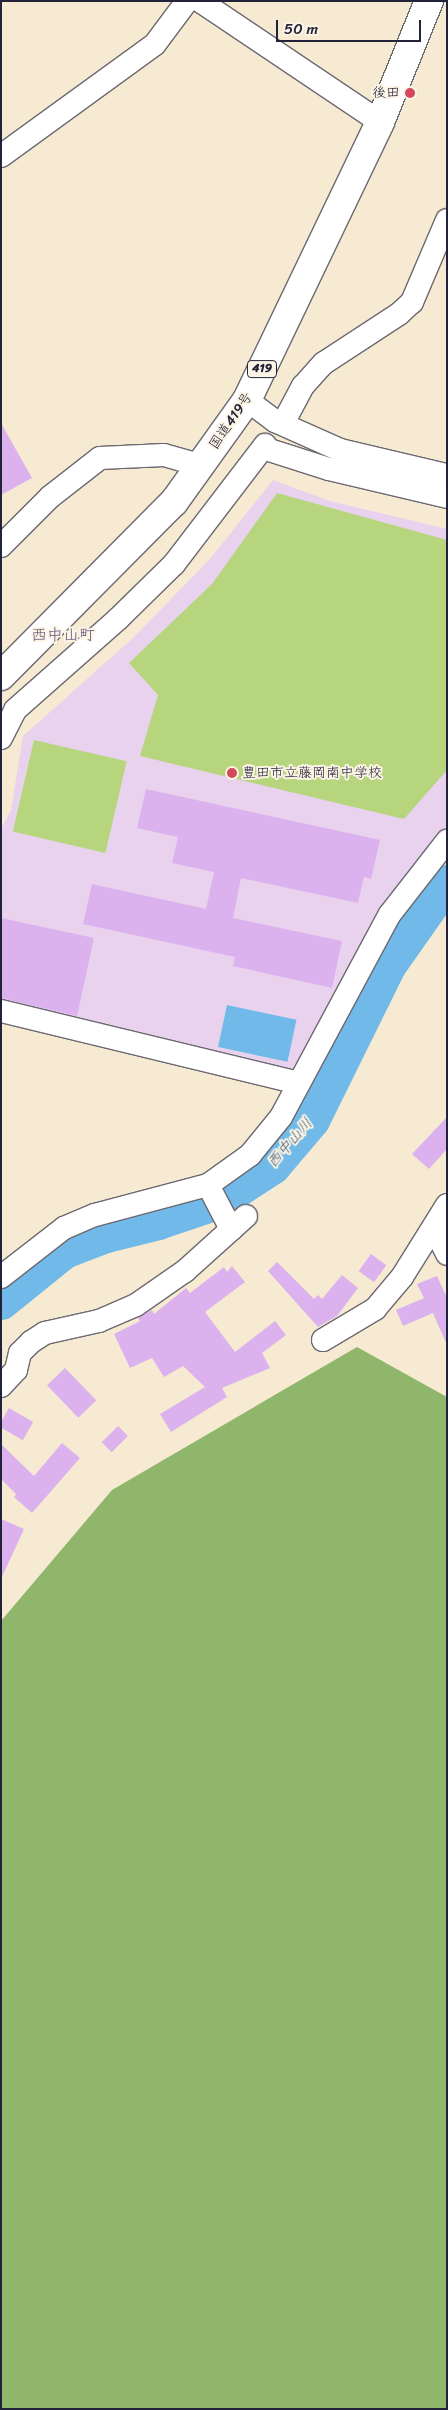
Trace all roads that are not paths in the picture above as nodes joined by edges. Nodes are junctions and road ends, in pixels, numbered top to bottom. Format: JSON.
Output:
{"nodes":[{"id":1,"x":187,"y":1,"type":"edge"},
{"id":2,"x":200,"y":1,"type":"edge"},
{"id":3,"x":429,"y":1,"type":"edge"},
{"id":4,"x":380,"y":122,"type":"junction"},
{"id":5,"x":1,"y":156,"type":"edge"},
{"id":6,"x":447,"y":220,"type":"edge"},
{"id":7,"x":247,"y":400,"type":"junction"},
{"id":8,"x":288,"y":414,"type":"dead end"},
{"id":9,"x":200,"y":465,"type":"junction"},
{"id":10,"x":447,"y":475,"type":"edge"},
{"id":11,"x":447,"y":497,"type":"edge"},
{"id":12,"x":1,"y":546,"type":"edge"},
{"id":13,"x":1,"y":676,"type":"edge"},
{"id":14,"x":1,"y":738,"type":"edge"},
{"id":15,"x":447,"y":841,"type":"edge"},
{"id":16,"x":1,"y":1011,"type":"edge"},
{"id":17,"x":298,"y":1083,"type":"junction"},
{"id":18,"x":210,"y":1189,"type":"junction"},
{"id":19,"x":447,"y":1204,"type":"edge"},
{"id":20,"x":434,"y":1228,"type":"junction"},
{"id":21,"x":447,"y":1254,"type":"edge"},
{"id":22,"x":1,"y":1277,"type":"edge"},
{"id":23,"x":323,"y":1340,"type":"dead end"},
{"id":24,"x":1,"y":1386,"type":"edge"}],
"edges":[{"from":1,"to":5,"type":"street"},
{"from":2,"to":4,"type":"street"},
{"from":3,"to":4,"type":"highway","name":"国道419号","number":"419"},
{"from":4,"to":7,"type":"highway","name":"国道419号","number":"419"},
{"from":6,"to":8,"type":"street"},
{"from":7,"to":9,"type":"highway","name":"国道419号","number":"419"},
{"from":7,"to":10,"type":"street"},
{"from":9,"to":12,"type":"street"},
{"from":9,"to":13,"type":"highway","name":"国道419号","number":"419"},
{"from":11,"to":14,"type":"street"},
{"from":15,"to":17,"type":"street"},
{"from":16,"to":17,"type":"street"},
{"from":17,"to":18,"type":"street"},
{"from":18,"to":22,"type":"street"},
{"from":18,"to":24,"type":"street"},
{"from":19,"to":20,"type":"street"},
{"from":20,"to":21,"type":"street"},
{"from":20,"to":23,"type":"street"}]}
